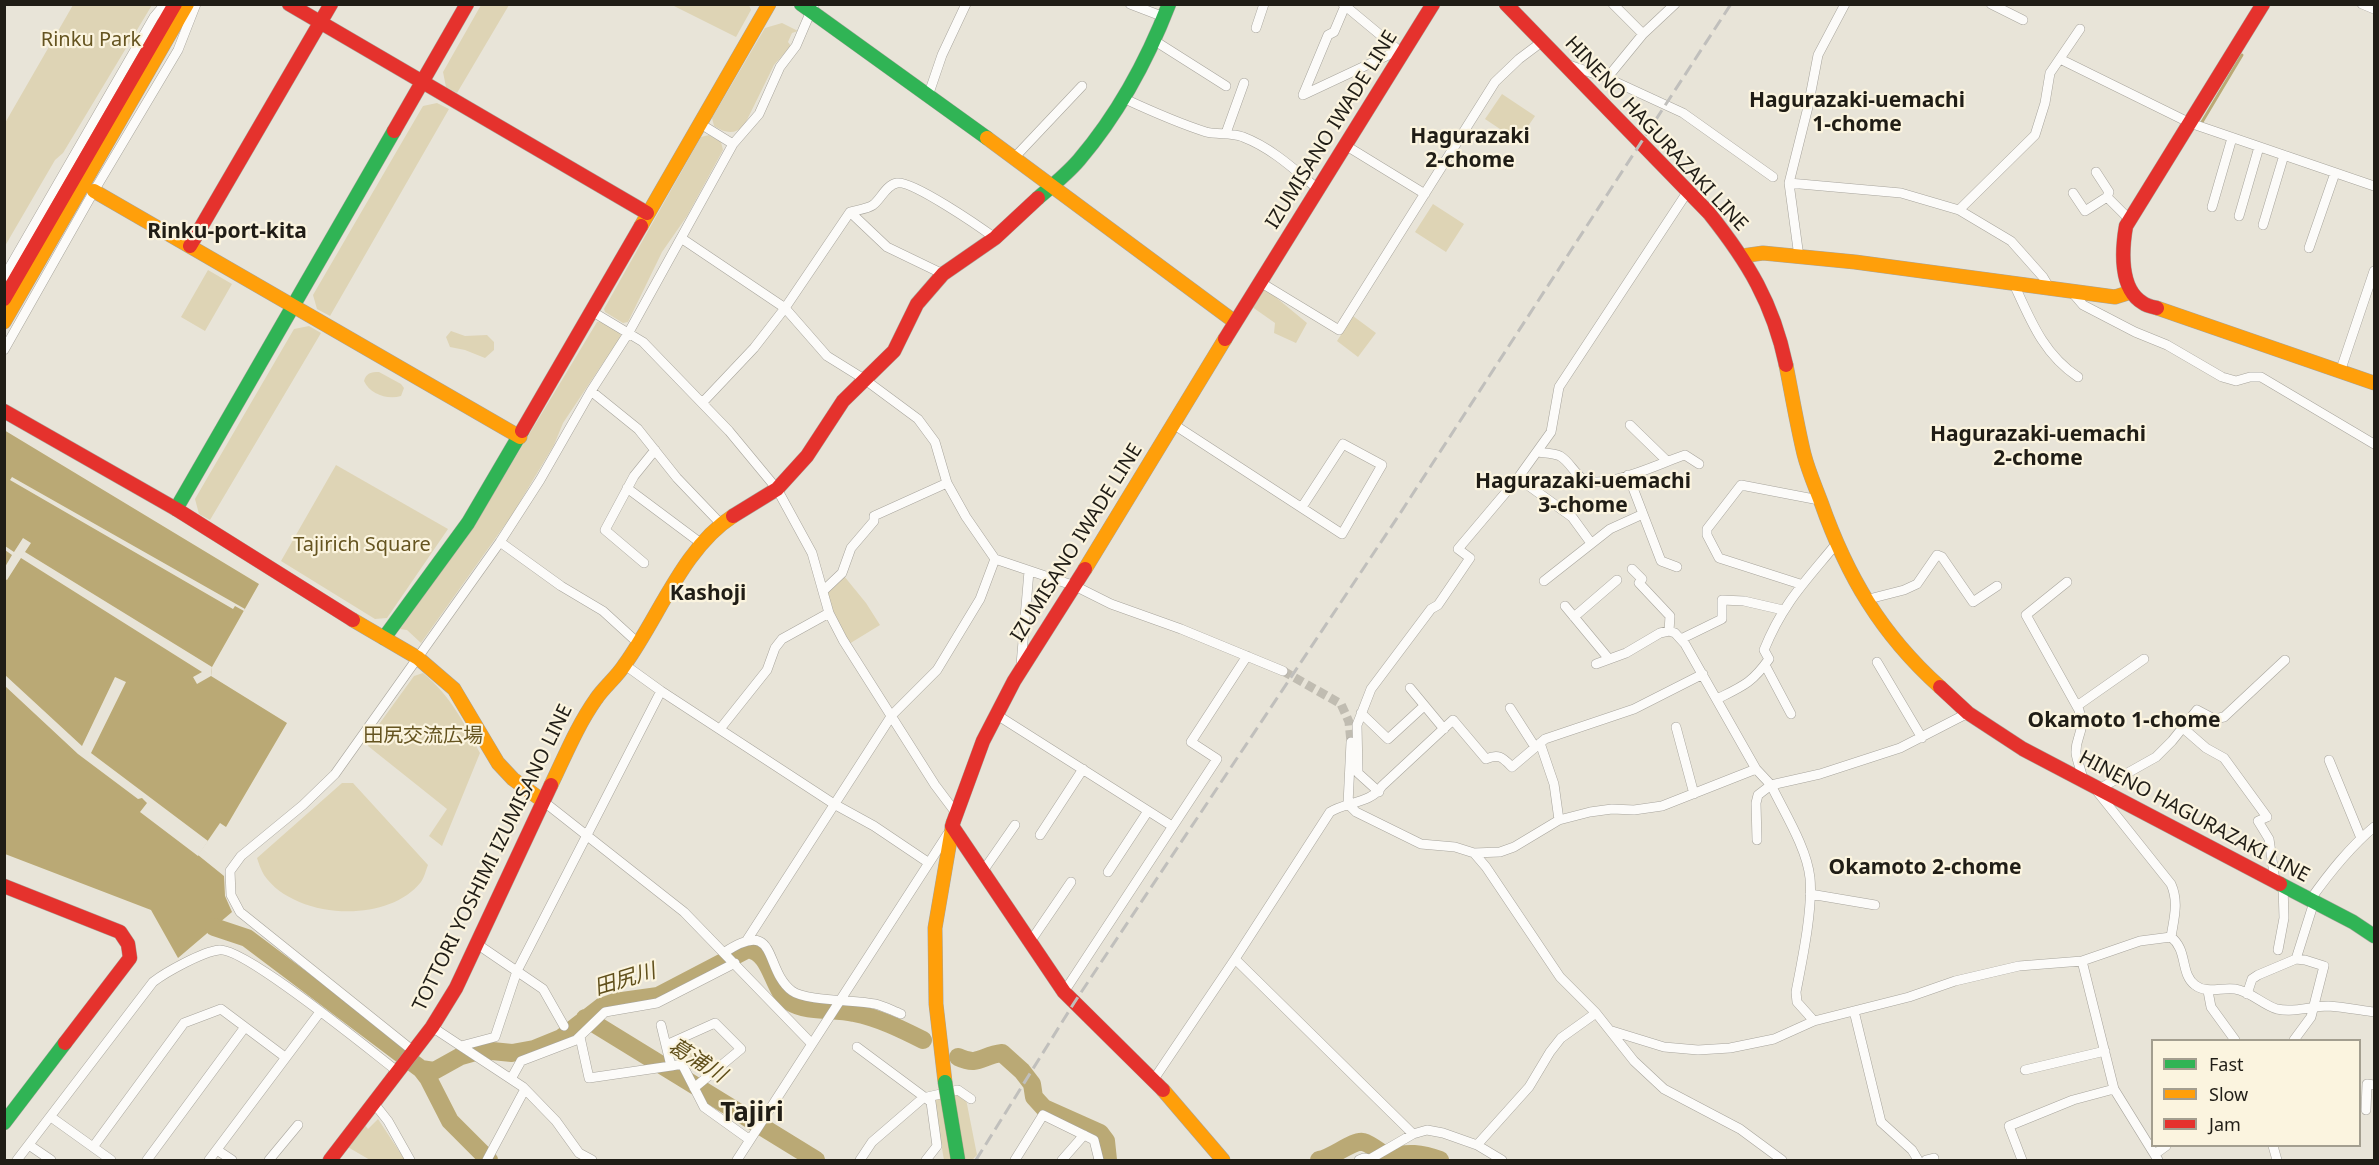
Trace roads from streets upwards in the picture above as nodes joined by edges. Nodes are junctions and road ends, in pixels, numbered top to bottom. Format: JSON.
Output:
{"nodes":[{"id":1,"x":165,"y":4,"type":"edge"},
{"id":2,"x":175,"y":4,"type":"edge"},
{"id":3,"x":187,"y":4,"type":"edge"},
{"id":4,"x":196,"y":4,"type":"edge"},
{"id":5,"x":289,"y":4,"type":"edge"},
{"id":6,"x":331,"y":4,"type":"edge"},
{"id":7,"x":467,"y":4,"type":"edge"},
{"id":8,"x":769,"y":4,"type":"edge"},
{"id":9,"x":966,"y":4,"type":"edge"},
{"id":10,"x":1131,"y":4,"type":"edge"},
{"id":11,"x":1264,"y":4,"type":"edge"},
{"id":12,"x":1433,"y":4,"type":"edge"},
{"id":13,"x":1506,"y":4,"type":"edge"},
{"id":14,"x":1612,"y":4,"type":"edge"},
{"id":15,"x":1675,"y":4,"type":"edge"},
{"id":16,"x":1845,"y":4,"type":"edge"},
{"id":17,"x":1991,"y":4,"type":"edge"},
{"id":18,"x":2263,"y":4,"type":"edge"},
{"id":19,"x":2362,"y":4,"type":"edge"},
{"id":20,"x":1344,"y":5,"type":"edge"},
{"id":21,"x":809,"y":7,"type":"edge"},
{"id":22,"x":2374,"y":9,"type":"edge"},
{"id":23,"x":1166,"y":10,"type":"edge"},
{"id":24,"x":2023,"y":20,"type":"dead end"},
{"id":25,"x":320,"y":22,"type":"junction"},
{"id":26,"x":1256,"y":28,"type":"dead end"},
{"id":27,"x":2080,"y":29,"type":"dead end"},
{"id":28,"x":1643,"y":34,"type":"junction"},
{"id":29,"x":1155,"y":41,"type":"junction"},
{"id":30,"x":1543,"y":41,"type":"junction"},
{"id":31,"x":1401,"y":52,"type":"junction"},
{"id":32,"x":2060,"y":59,"type":"junction"},
{"id":33,"x":1564,"y":63,"type":"junction"},
{"id":34,"x":1607,"y":78,"type":"junction"},
{"id":35,"x":422,"y":82,"type":"junction"},
{"id":36,"x":1244,"y":83,"type":"dead end"},
{"id":37,"x":1082,"y":86,"type":"dead end"},
{"id":38,"x":1226,"y":86,"type":"dead end"},
{"id":39,"x":928,"y":96,"type":"junction"},
{"id":40,"x":1125,"y":99,"type":"junction"},
{"id":41,"x":699,"y":123,"type":"junction"},
{"id":42,"x":2190,"y":123,"type":"junction"},
{"id":43,"x":1226,"y":133,"type":"junction"},
{"id":44,"x":2232,"y":138,"type":"junction"},
{"id":45,"x":734,"y":144,"type":"junction"},
{"id":46,"x":1345,"y":145,"type":"junction"},
{"id":47,"x":2259,"y":147,"type":"junction"},
{"id":48,"x":2284,"y":155,"type":"junction"},
{"id":49,"x":1014,"y":158,"type":"junction"},
{"id":50,"x":2096,"y":172,"type":"dead end"},
{"id":51,"x":2335,"y":172,"type":"junction"},
{"id":52,"x":1773,"y":177,"type":"dead end"},
{"id":53,"x":1789,"y":183,"type":"junction"},
{"id":54,"x":1051,"y":186,"type":"junction"},
{"id":55,"x":2374,"y":186,"type":"edge"},
{"id":56,"x":1319,"y":190,"type":"junction"},
{"id":57,"x":94,"y":191,"type":"junction"},
{"id":58,"x":1688,"y":191,"type":"junction"},
{"id":59,"x":2073,"y":193,"type":"dead end"},
{"id":60,"x":1425,"y":194,"type":"junction"},
{"id":61,"x":2107,"y":197,"type":"junction"},
{"id":62,"x":2212,"y":207,"type":"dead end"},
{"id":63,"x":1959,"y":210,"type":"junction"},
{"id":64,"x":850,"y":212,"type":"junction"},
{"id":65,"x":647,"y":213,"type":"junction"},
{"id":66,"x":2239,"y":216,"type":"dead end"},
{"id":67,"x":2130,"y":220,"type":"junction"},
{"id":68,"x":2263,"y":225,"type":"dead end"},
{"id":69,"x":681,"y":238,"type":"junction"},
{"id":70,"x":995,"y":238,"type":"junction"},
{"id":71,"x":190,"y":246,"type":"junction"},
{"id":72,"x":2309,"y":248,"type":"dead end"},
{"id":73,"x":1742,"y":256,"type":"junction"},
{"id":74,"x":1799,"y":257,"type":"junction"},
{"id":75,"x":2374,"y":272,"type":"edge"},
{"id":76,"x":944,"y":274,"type":"junction"},
{"id":77,"x":4,"y":277,"type":"edge"},
{"id":78,"x":1260,"y":282,"type":"junction"},
{"id":79,"x":2013,"y":282,"type":"junction"},
{"id":80,"x":2049,"y":288,"type":"junction"},
{"id":81,"x":2071,"y":291,"type":"junction"},
{"id":82,"x":2131,"y":292,"type":"junction"},
{"id":83,"x":4,"y":299,"type":"edge"},
{"id":84,"x":293,"y":306,"type":"junction"},
{"id":85,"x":785,"y":308,"type":"junction"},
{"id":86,"x":593,"y":312,"type":"junction"},
{"id":87,"x":4,"y":322,"type":"edge"},
{"id":88,"x":1235,"y":322,"type":"junction"},
{"id":89,"x":629,"y":332,"type":"junction"},
{"id":90,"x":4,"y":350,"type":"edge"},
{"id":91,"x":2340,"y":372,"type":"junction"},
{"id":92,"x":2078,"y":377,"type":"dead end"},
{"id":93,"x":864,"y":379,"type":"junction"},
{"id":94,"x":2374,"y":383,"type":"edge"},
{"id":95,"x":591,"y":391,"type":"junction"},
{"id":96,"x":703,"y":402,"type":"junction"},
{"id":97,"x":4,"y":411,"type":"edge"},
{"id":98,"x":1173,"y":424,"type":"junction"},
{"id":99,"x":1630,"y":425,"type":"dead end"},
{"id":100,"x":520,"y":437,"type":"junction"},
{"id":101,"x":2374,"y":444,"type":"edge"},
{"id":102,"x":655,"y":450,"type":"junction"},
{"id":103,"x":1537,"y":452,"type":"junction"},
{"id":104,"x":1667,"y":461,"type":"junction"},
{"id":105,"x":1698,"y":464,"type":"dead end"},
{"id":106,"x":1628,"y":475,"type":"junction"},
{"id":107,"x":1518,"y":478,"type":"junction"},
{"id":108,"x":947,"y":483,"type":"junction"},
{"id":109,"x":627,"y":488,"type":"junction"},
{"id":110,"x":777,"y":489,"type":"junction"},
{"id":111,"x":1819,"y":500,"type":"junction"},
{"id":112,"x":1302,"y":507,"type":"junction"},
{"id":113,"x":176,"y":510,"type":"junction"},
{"id":114,"x":1643,"y":514,"type":"junction"},
{"id":115,"x":722,"y":524,"type":"junction"},
{"id":116,"x":500,"y":542,"type":"junction"},
{"id":117,"x":1591,"y":543,"type":"junction"},
{"id":118,"x":702,"y":544,"type":"junction"},
{"id":119,"x":1836,"y":544,"type":"junction"},
{"id":120,"x":995,"y":559,"type":"junction"},
{"id":121,"x":644,"y":563,"type":"dead end"},
{"id":122,"x":1677,"y":567,"type":"dead end"},
{"id":123,"x":1632,"y":569,"type":"dead end"},
{"id":124,"x":1029,"y":572,"type":"junction"},
{"id":125,"x":1617,"y":580,"type":"dead end"},
{"id":126,"x":1544,"y":581,"type":"dead end"},
{"id":127,"x":2067,"y":582,"type":"dead end"},
{"id":128,"x":1800,"y":584,"type":"junction"},
{"id":129,"x":1997,"y":585,"type":"dead end"},
{"id":130,"x":1075,"y":586,"type":"junction"},
{"id":131,"x":824,"y":591,"type":"junction"},
{"id":132,"x":1865,"y":600,"type":"junction"},
{"id":133,"x":1565,"y":606,"type":"dead end"},
{"id":134,"x":1783,"y":610,"type":"junction"},
{"id":135,"x":829,"y":613,"type":"junction"},
{"id":136,"x":1574,"y":617,"type":"junction"},
{"id":137,"x":1669,"y":631,"type":"junction"},
{"id":138,"x":384,"y":638,"type":"junction"},
{"id":139,"x":1681,"y":639,"type":"junction"},
{"id":140,"x":638,"y":643,"type":"junction"},
{"id":141,"x":1247,"y":657,"type":"junction"},
{"id":142,"x":417,"y":658,"type":"junction"},
{"id":143,"x":1609,"y":659,"type":"junction"},
{"id":144,"x":2144,"y":659,"type":"dead end"},
{"id":145,"x":2285,"y":660,"type":"dead end"},
{"id":146,"x":1877,"y":662,"type":"dead end"},
{"id":147,"x":1596,"y":664,"type":"dead end"},
{"id":148,"x":625,"y":665,"type":"junction"},
{"id":149,"x":1765,"y":665,"type":"junction"},
{"id":150,"x":1021,"y":670,"type":"junction"},
{"id":151,"x":1283,"y":671,"type":"tunnel mouth"},
{"id":152,"x":1703,"y":674,"type":"junction"},
{"id":153,"x":1410,"y":688,"type":"dead end"},
{"id":154,"x":661,"y":691,"type":"junction"},
{"id":155,"x":1717,"y":699,"type":"junction"},
{"id":156,"x":1424,"y":706,"type":"junction"},
{"id":157,"x":2077,"y":706,"type":"junction"},
{"id":158,"x":1509,"y":708,"type":"dead end"},
{"id":159,"x":1361,"y":713,"type":"junction"},
{"id":160,"x":1968,"y":713,"type":"junction"},
{"id":161,"x":1791,"y":714,"type":"dead end"},
{"id":162,"x":892,"y":715,"type":"junction"},
{"id":163,"x":997,"y":715,"type":"junction"},
{"id":164,"x":1676,"y":727,"type":"dead end"},
{"id":165,"x":2183,"y":728,"type":"junction"},
{"id":166,"x":720,"y":729,"type":"junction"},
{"id":167,"x":1444,"y":729,"type":"junction"},
{"id":168,"x":1922,"y":738,"type":"junction"},
{"id":169,"x":1351,"y":742,"type":"tunnel mouth"},
{"id":170,"x":1538,"y":745,"type":"junction"},
{"id":171,"x":2329,"y":760,"type":"dead end"},
{"id":172,"x":1083,"y":769,"type":"junction"},
{"id":173,"x":1756,"y":769,"type":"junction"},
{"id":174,"x":1771,"y":785,"type":"junction"},
{"id":175,"x":2092,"y":786,"type":"junction"},
{"id":176,"x":1379,"y":792,"type":"junction"},
{"id":177,"x":1694,"y":794,"type":"junction"},
{"id":178,"x":543,"y":801,"type":"junction"},
{"id":179,"x":834,"y":804,"type":"junction"},
{"id":180,"x":1348,"y":804,"type":"junction"},
{"id":181,"x":1148,"y":811,"type":"junction"},
{"id":182,"x":954,"y":819,"type":"junction"},
{"id":183,"x":1558,"y":820,"type":"junction"},
{"id":184,"x":1015,"y":825,"type":"dead end"},
{"id":185,"x":1172,"y":826,"type":"junction"},
{"id":186,"x":2374,"y":827,"type":"edge"},
{"id":187,"x":588,"y":835,"type":"junction"},
{"id":188,"x":1040,"y":835,"type":"dead end"},
{"id":189,"x":2361,"y":838,"type":"junction"},
{"id":190,"x":1757,"y":840,"type":"dead end"},
{"id":191,"x":1473,"y":853,"type":"junction"},
{"id":192,"x":929,"y":863,"type":"junction"},
{"id":193,"x":983,"y":871,"type":"junction"},
{"id":194,"x":1108,"y":872,"type":"dead end"},
{"id":195,"x":1071,"y":882,"type":"dead end"},
{"id":196,"x":2279,"y":883,"type":"junction"},
{"id":197,"x":4,"y":886,"type":"edge"},
{"id":198,"x":1810,"y":894,"type":"junction"},
{"id":199,"x":2312,"y":901,"type":"junction"},
{"id":200,"x":1875,"y":905,"type":"dead end"},
{"id":201,"x":2374,"y":936,"type":"edge"},
{"id":202,"x":2171,"y":937,"type":"junction"},
{"id":203,"x":747,"y":940,"type":"junction"},
{"id":204,"x":1030,"y":942,"type":"junction"},
{"id":205,"x":477,"y":944,"type":"junction"},
{"id":206,"x":2278,"y":950,"type":"dead end"},
{"id":207,"x":725,"y":952,"type":"junction"},
{"id":208,"x":1235,"y":959,"type":"junction"},
{"id":209,"x":2296,"y":959,"type":"junction"},
{"id":210,"x":2082,"y":961,"type":"junction"},
{"id":211,"x":735,"y":963,"type":"junction"},
{"id":212,"x":517,"y":970,"type":"junction"},
{"id":213,"x":2208,"y":990,"type":"junction"},
{"id":214,"x":1064,"y":992,"type":"junction"},
{"id":215,"x":2247,"y":994,"type":"junction"},
{"id":216,"x":841,"y":999,"type":"junction"},
{"id":217,"x":2314,"y":1009,"type":"junction"},
{"id":218,"x":1854,"y":1011,"type":"junction"},
{"id":219,"x":320,"y":1012,"type":"junction"},
{"id":220,"x":2374,"y":1012,"type":"edge"},
{"id":221,"x":1596,"y":1013,"type":"junction"},
{"id":222,"x":901,"y":1014,"type":"dead end"},
{"id":223,"x":1814,"y":1021,"type":"junction"},
{"id":224,"x":661,"y":1025,"type":"dead end"},
{"id":225,"x":564,"y":1026,"type":"dead end"},
{"id":226,"x":245,"y":1027,"type":"junction"},
{"id":227,"x":432,"y":1027,"type":"junction"},
{"id":228,"x":1612,"y":1031,"type":"junction"},
{"id":229,"x":580,"y":1037,"type":"junction"},
{"id":230,"x":2234,"y":1039,"type":"edge"},
{"id":231,"x":2295,"y":1039,"type":"edge"},
{"id":232,"x":811,"y":1043,"type":"junction"},
{"id":233,"x":666,"y":1045,"type":"junction"},
{"id":234,"x":461,"y":1046,"type":"junction"},
{"id":235,"x":857,"y":1047,"type":"dead end"},
{"id":236,"x":411,"y":1051,"type":"junction"},
{"id":237,"x":2105,"y":1051,"type":"junction"},
{"id":238,"x":285,"y":1057,"type":"junction"},
{"id":239,"x":671,"y":1066,"type":"junction"},
{"id":240,"x":400,"y":1068,"type":"junction"},
{"id":241,"x":2025,"y":1070,"type":"dead end"},
{"id":242,"x":512,"y":1079,"type":"junction"},
{"id":243,"x":1154,"y":1079,"type":"junction"},
{"id":244,"x":2374,"y":1085,"type":"edge"},
{"id":245,"x":694,"y":1088,"type":"junction"},
{"id":246,"x":525,"y":1089,"type":"junction"},
{"id":247,"x":2114,"y":1089,"type":"junction"},
{"id":248,"x":923,"y":1098,"type":"junction"},
{"id":249,"x":971,"y":1099,"type":"dead end"},
{"id":250,"x":373,"y":1102,"type":"junction"},
{"id":251,"x":2366,"y":1110,"type":"dead end"},
{"id":252,"x":51,"y":1117,"type":"junction"},
{"id":253,"x":4,"y":1123,"type":"edge"},
{"id":254,"x":298,"y":1125,"type":"dead end"},
{"id":255,"x":1413,"y":1134,"type":"junction"},
{"id":256,"x":1084,"y":1135,"type":"junction"},
{"id":257,"x":750,"y":1140,"type":"junction"},
{"id":258,"x":29,"y":1145,"type":"junction"},
{"id":259,"x":1477,"y":1145,"type":"junction"},
{"id":260,"x":93,"y":1148,"type":"junction"},
{"id":261,"x":217,"y":1150,"type":"junction"},
{"id":262,"x":2157,"y":1157,"type":"edge"},
{"id":263,"x":17,"y":1161,"type":"edge"},
{"id":264,"x":51,"y":1161,"type":"edge"},
{"id":265,"x":111,"y":1161,"type":"edge"},
{"id":266,"x":147,"y":1161,"type":"edge"},
{"id":267,"x":209,"y":1161,"type":"edge"},
{"id":268,"x":232,"y":1161,"type":"edge"},
{"id":269,"x":269,"y":1161,"type":"edge"},
{"id":270,"x":330,"y":1161,"type":"edge"},
{"id":271,"x":410,"y":1161,"type":"edge"},
{"id":272,"x":487,"y":1161,"type":"edge"},
{"id":273,"x":592,"y":1161,"type":"edge"},
{"id":274,"x":737,"y":1161,"type":"edge"},
{"id":275,"x":860,"y":1161,"type":"edge"},
{"id":276,"x":926,"y":1161,"type":"edge"},
{"id":277,"x":958,"y":1161,"type":"edge"},
{"id":278,"x":1015,"y":1161,"type":"edge"},
{"id":279,"x":1062,"y":1161,"type":"edge"},
{"id":280,"x":1099,"y":1161,"type":"edge"},
{"id":281,"x":1222,"y":1161,"type":"edge"},
{"id":282,"x":1359,"y":1161,"type":"edge"},
{"id":283,"x":1502,"y":1161,"type":"edge"},
{"id":284,"x":1782,"y":1161,"type":"edge"},
{"id":285,"x":1918,"y":1161,"type":"edge"},
{"id":286,"x":1926,"y":1161,"type":"edge"},
{"id":287,"x":1934,"y":1161,"type":"edge"},
{"id":288,"x":2022,"y":1161,"type":"edge"}],
"edges":[{"from":1,"to":77,"type":"street"},
{"from":2,"to":83,"type":"street"},
{"from":3,"to":87,"type":"street"},
{"from":4,"to":57,"type":"street"},
{"from":5,"to":25,"type":"street"},
{"from":6,"to":25,"type":"street"},
{"from":7,"to":35,"type":"street"},
{"from":8,"to":41,"type":"street"},
{"from":9,"to":39,"type":"street"},
{"from":10,"to":23,"type":"street"},
{"from":11,"to":26,"type":"street"},
{"from":12,"to":31,"type":"street","name":"IZUMISANO IWADE LINE"},
{"from":13,"to":30,"type":"street","name":"HINENO HAGURAZAKI LINE"},
{"from":14,"to":28,"type":"street"},
{"from":15,"to":28,"type":"street"},
{"from":16,"to":53,"type":"street"},
{"from":17,"to":24,"type":"street"},
{"from":18,"to":42,"type":"street"},
{"from":19,"to":22,"type":"street"},
{"from":20,"to":31,"type":"street"},
{"from":20,"to":31,"type":"street"},
{"from":21,"to":39,"type":"street"},
{"from":21,"to":45,"type":"street"},
{"from":23,"to":29,"type":"street","name":"TOTTORI YOSHIMI IZUMISANO LINE"},
{"from":25,"to":35,"type":"street"},
{"from":25,"to":71,"type":"street"},
{"from":27,"to":32,"type":"street"},
{"from":28,"to":34,"type":"street"},
{"from":29,"to":38,"type":"street"},
{"from":29,"to":40,"type":"street","name":"TOTTORI YOSHIMI IZUMISANO LINE"},
{"from":30,"to":33,"type":"street","name":"HINENO HAGURAZAKI LINE"},
{"from":30,"to":60,"type":"street"},
{"from":31,"to":46,"type":"street","name":"IZUMISANO IWADE LINE"},
{"from":32,"to":42,"type":"street"},
{"from":32,"to":63,"type":"street"},
{"from":33,"to":34,"type":"street"},
{"from":33,"to":58,"type":"street","name":"HINENO HAGURAZAKI LINE"},
{"from":34,"to":52,"type":"street"},
{"from":35,"to":65,"type":"street"},
{"from":35,"to":84,"type":"street"},
{"from":36,"to":43,"type":"street"},
{"from":37,"to":49,"type":"street"},
{"from":39,"to":49,"type":"street"},
{"from":40,"to":43,"type":"street"},
{"from":40,"to":54,"type":"street","name":"TOTTORI YOSHIMI IZUMISANO LINE"},
{"from":41,"to":45,"type":"street"},
{"from":41,"to":65,"type":"street"},
{"from":42,"to":44,"type":"street"},
{"from":42,"to":67,"type":"street"},
{"from":43,"to":56,"type":"street"},
{"from":44,"to":47,"type":"street"},
{"from":44,"to":62,"type":"street"},
{"from":45,"to":69,"type":"street"},
{"from":46,"to":56,"type":"street","name":"IZUMISANO IWADE LINE"},
{"from":46,"to":60,"type":"street"},
{"from":47,"to":48,"type":"street"},
{"from":47,"to":66,"type":"street"},
{"from":48,"to":51,"type":"street"},
{"from":48,"to":68,"type":"street"},
{"from":49,"to":54,"type":"street"},
{"from":50,"to":61,"type":"street"},
{"from":51,"to":55,"type":"street"},
{"from":51,"to":72,"type":"street"},
{"from":53,"to":63,"type":"street"},
{"from":53,"to":74,"type":"street"},
{"from":54,"to":70,"type":"street","name":"TOTTORI YOSHIMI IZUMISANO LINE"},
{"from":54,"to":88,"type":"street"},
{"from":56,"to":78,"type":"street","name":"IZUMISANO IWADE LINE"},
{"from":57,"to":71,"type":"street"},
{"from":57,"to":90,"type":"street"},
{"from":58,"to":73,"type":"street","name":"HINENO HAGURAZAKI LINE"},
{"from":58,"to":103,"type":"street"},
{"from":59,"to":61,"type":"street"},
{"from":60,"to":78,"type":"street"},
{"from":61,"to":67,"type":"street"},
{"from":63,"to":80,"type":"street"},
{"from":64,"to":70,"type":"street"},
{"from":64,"to":76,"type":"street"},
{"from":64,"to":85,"type":"street"},
{"from":65,"to":86,"type":"street"},
{"from":67,"to":82,"type":"street"},
{"from":69,"to":85,"type":"street"},
{"from":69,"to":89,"type":"street"},
{"from":70,"to":76,"type":"street","name":"TOTTORI YOSHIMI IZUMISANO LINE"},
{"from":71,"to":84,"type":"street"},
{"from":73,"to":74,"type":"street"},
{"from":73,"to":111,"type":"street","name":"HINENO HAGURAZAKI LINE"},
{"from":74,"to":79,"type":"street"},
{"from":75,"to":91,"type":"street"},
{"from":76,"to":93,"type":"street","name":"TOTTORI YOSHIMI IZUMISANO LINE"},
{"from":78,"to":88,"type":"street","name":"IZUMISANO IWADE LINE"},
{"from":79,"to":80,"type":"street"},
{"from":79,"to":92,"type":"street"},
{"from":80,"to":81,"type":"street"},
{"from":81,"to":82,"type":"street"},
{"from":81,"to":101,"type":"street"},
{"from":82,"to":91,"type":"street"},
{"from":84,"to":100,"type":"street"},
{"from":84,"to":113,"type":"street"},
{"from":85,"to":93,"type":"street"},
{"from":85,"to":96,"type":"street"},
{"from":86,"to":89,"type":"street"},
{"from":86,"to":100,"type":"street"},
{"from":88,"to":98,"type":"street","name":"IZUMISANO IWADE LINE"},
{"from":89,"to":95,"type":"street"},
{"from":89,"to":96,"type":"street"},
{"from":91,"to":94,"type":"street"},
{"from":93,"to":108,"type":"street"},
{"from":93,"to":110,"type":"street","name":"TOTTORI YOSHIMI IZUMISANO LINE"},
{"from":95,"to":102,"type":"street"},
{"from":95,"to":116,"type":"street"},
{"from":96,"to":110,"type":"street"},
{"from":97,"to":113,"type":"street"},
{"from":98,"to":112,"type":"street"},
{"from":98,"to":130,"type":"street","name":"IZUMISANO IWADE LINE"},
{"from":99,"to":104,"type":"street"},
{"from":100,"to":138,"type":"street"},
{"from":102,"to":109,"type":"street"},
{"from":102,"to":115,"type":"street"},
{"from":103,"to":106,"type":"street"},
{"from":103,"to":107,"type":"street"},
{"from":104,"to":105,"type":"street"},
{"from":104,"to":106,"type":"street"},
{"from":106,"to":114,"type":"street"},
{"from":107,"to":117,"type":"street"},
{"from":107,"to":159,"type":"street"},
{"from":108,"to":120,"type":"street"},
{"from":108,"to":131,"type":"street"},
{"from":109,"to":118,"type":"street"},
{"from":109,"to":121,"type":"street"},
{"from":110,"to":115,"type":"street","name":"TOTTORI YOSHIMI IZUMISANO LINE"},
{"from":110,"to":131,"type":"street"},
{"from":111,"to":119,"type":"street","name":"HINENO HAGURAZAKI LINE"},
{"from":111,"to":128,"type":"street"},
{"from":112,"to":112,"type":"street"},
{"from":113,"to":138,"type":"street"},
{"from":114,"to":117,"type":"street"},
{"from":114,"to":122,"type":"street"},
{"from":115,"to":118,"type":"street","name":"TOTTORI YOSHIMI IZUMISANO LINE"},
{"from":116,"to":140,"type":"street"},
{"from":116,"to":142,"type":"street"},
{"from":117,"to":126,"type":"street"},
{"from":118,"to":140,"type":"street","name":"TOTTORI YOSHIMI IZUMISANO LINE"},
{"from":119,"to":128,"type":"street"},
{"from":119,"to":132,"type":"street","name":"HINENO HAGURAZAKI LINE"},
{"from":120,"to":124,"type":"street"},
{"from":120,"to":162,"type":"street"},
{"from":123,"to":137,"type":"street"},
{"from":124,"to":130,"type":"street"},
{"from":124,"to":150,"type":"street"},
{"from":125,"to":136,"type":"street"},
{"from":127,"to":157,"type":"street"},
{"from":128,"to":134,"type":"street"},
{"from":129,"to":132,"type":"street"},
{"from":130,"to":141,"type":"street"},
{"from":130,"to":150,"type":"street","name":"IZUMISANO IWADE LINE"},
{"from":131,"to":135,"type":"street"},
{"from":132,"to":160,"type":"street","name":"HINENO HAGURAZAKI LINE"},
{"from":133,"to":136,"type":"street"},
{"from":134,"to":139,"type":"street"},
{"from":134,"to":149,"type":"street"},
{"from":135,"to":162,"type":"street"},
{"from":135,"to":166,"type":"street"},
{"from":136,"to":143,"type":"street"},
{"from":137,"to":139,"type":"street"},
{"from":137,"to":143,"type":"street"},
{"from":138,"to":142,"type":"street"},
{"from":139,"to":152,"type":"street"},
{"from":140,"to":148,"type":"street","name":"TOTTORI YOSHIMI IZUMISANO LINE"},
{"from":141,"to":151,"type":"street"},
{"from":141,"to":185,"type":"street"},
{"from":142,"to":178,"type":"street"},
{"from":142,"to":236,"type":"street"},
{"from":143,"to":147,"type":"street"},
{"from":144,"to":157,"type":"street"},
{"from":145,"to":165,"type":"street"},
{"from":146,"to":168,"type":"street"},
{"from":148,"to":154,"type":"street"},
{"from":148,"to":178,"type":"street","name":"TOTTORI YOSHIMI IZUMISANO LINE"},
{"from":149,"to":155,"type":"street"},
{"from":149,"to":161,"type":"street"},
{"from":150,"to":163,"type":"street","name":"IZUMISANO IWADE LINE"},
{"from":152,"to":155,"type":"street"},
{"from":152,"to":170,"type":"street"},
{"from":153,"to":156,"type":"street"},
{"from":154,"to":166,"type":"street"},
{"from":154,"to":187,"type":"street"},
{"from":155,"to":173,"type":"street"},
{"from":156,"to":159,"type":"street"},
{"from":156,"to":167,"type":"street"},
{"from":157,"to":175,"type":"street"},
{"from":158,"to":170,"type":"street"},
{"from":159,"to":176,"type":"street"},
{"from":160,"to":168,"type":"street"},
{"from":160,"to":175,"type":"street","name":"HINENO HAGURAZAKI LINE"},
{"from":162,"to":179,"type":"street"},
{"from":162,"to":182,"type":"street"},
{"from":163,"to":172,"type":"street"},
{"from":163,"to":182,"type":"street","name":"IZUMISANO IWADE LINE"},
{"from":164,"to":177,"type":"street"},
{"from":165,"to":175,"type":"street"},
{"from":165,"to":196,"type":"street"},
{"from":166,"to":179,"type":"street"},
{"from":167,"to":170,"type":"street"},
{"from":167,"to":176,"type":"street"},
{"from":168,"to":174,"type":"street"},
{"from":169,"to":180,"type":"street"},
{"from":170,"to":183,"type":"street"},
{"from":171,"to":189,"type":"street"},
{"from":172,"to":181,"type":"street"},
{"from":172,"to":188,"type":"street"},
{"from":173,"to":174,"type":"street"},
{"from":173,"to":177,"type":"street"},
{"from":174,"to":190,"type":"street"},
{"from":174,"to":198,"type":"street"},
{"from":175,"to":196,"type":"street","name":"HINENO HAGURAZAKI LINE"},
{"from":175,"to":202,"type":"street"},
{"from":176,"to":180,"type":"street"},
{"from":177,"to":183,"type":"street"},
{"from":178,"to":187,"type":"street"},
{"from":178,"to":205,"type":"street","name":"TOTTORI YOSHIMI IZUMISANO LINE"},
{"from":179,"to":192,"type":"street"},
{"from":179,"to":203,"type":"street"},
{"from":180,"to":191,"type":"street"},
{"from":180,"to":208,"type":"street"},
{"from":181,"to":185,"type":"street"},
{"from":181,"to":194,"type":"street"},
{"from":182,"to":192,"type":"street"},
{"from":182,"to":193,"type":"street"},
{"from":182,"to":277,"type":"street","name":"IZUMISANO IWADE LINE","bridge":true},
{"from":183,"to":191,"type":"street"},
{"from":184,"to":193,"type":"street"},
{"from":185,"to":214,"type":"street"},
{"from":186,"to":189,"type":"street"},
{"from":187,"to":207,"type":"street"},
{"from":187,"to":212,"type":"street"},
{"from":189,"to":199,"type":"street"},
{"from":191,"to":221,"type":"street"},
{"from":192,"to":216,"type":"street"},
{"from":193,"to":204,"type":"street"},
{"from":195,"to":204,"type":"street"},
{"from":196,"to":199,"type":"street","name":"HINENO HAGURAZAKI LINE"},
{"from":196,"to":206,"type":"street"},
{"from":197,"to":253,"type":"street"},
{"from":198,"to":200,"type":"street"},
{"from":198,"to":223,"type":"street"},
{"from":199,"to":201,"type":"street","name":"HINENO HAGURAZAKI LINE"},
{"from":199,"to":209,"type":"street"},
{"from":202,"to":210,"type":"street"},
{"from":202,"to":213,"type":"street"},
{"from":203,"to":207,"type":"street"},
{"from":203,"to":216,"type":"street"},
{"from":204,"to":214,"type":"street"},
{"from":205,"to":212,"type":"street"},
{"from":205,"to":227,"type":"street","name":"TOTTORI YOSHIMI IZUMISANO LINE"},
{"from":207,"to":211,"type":"street"},
{"from":208,"to":243,"type":"street"},
{"from":208,"to":255,"type":"street"},
{"from":209,"to":215,"type":"street"},
{"from":209,"to":217,"type":"street"},
{"from":210,"to":218,"type":"street"},
{"from":210,"to":237,"type":"street"},
{"from":211,"to":229,"type":"street"},
{"from":211,"to":232,"type":"street"},
{"from":212,"to":225,"type":"street"},
{"from":212,"to":234,"type":"street"},
{"from":213,"to":215,"type":"street"},
{"from":213,"to":230,"type":"street"},
{"from":214,"to":243,"type":"street"},
{"from":215,"to":217,"type":"street"},
{"from":216,"to":222,"type":"street"},
{"from":216,"to":232,"type":"street"},
{"from":217,"to":220,"type":"street"},
{"from":217,"to":231,"type":"street"},
{"from":218,"to":223,"type":"street"},
{"from":218,"to":285,"type":"street"},
{"from":219,"to":238,"type":"street"},
{"from":219,"to":240,"type":"street"},
{"from":219,"to":252,"type":"street"},
{"from":221,"to":228,"type":"street"},
{"from":221,"to":259,"type":"street"},
{"from":223,"to":228,"type":"street"},
{"from":224,"to":233,"type":"street"},
{"from":226,"to":238,"type":"street"},
{"from":226,"to":260,"type":"street"},
{"from":226,"to":266,"type":"street"},
{"from":227,"to":234,"type":"street"},
{"from":227,"to":236,"type":"street","name":"TOTTORI YOSHIMI IZUMISANO LINE"},
{"from":228,"to":284,"type":"street"},
{"from":229,"to":239,"type":"street"},
{"from":229,"to":242,"type":"street"},
{"from":232,"to":257,"type":"street"},
{"from":233,"to":239,"type":"street"},
{"from":233,"to":245,"type":"street"},
{"from":234,"to":242,"type":"street"},
{"from":235,"to":248,"type":"street"},
{"from":236,"to":240,"type":"street","name":"TOTTORI YOSHIMI IZUMISANO LINE"},
{"from":237,"to":241,"type":"street"},
{"from":237,"to":247,"type":"street"},
{"from":238,"to":261,"type":"street"},
{"from":239,"to":245,"type":"street"},
{"from":240,"to":250,"type":"street","name":"TOTTORI YOSHIMI IZUMISANO LINE"},
{"from":242,"to":246,"type":"street"},
{"from":243,"to":281,"type":"street"},
{"from":244,"to":251,"type":"street"},
{"from":245,"to":257,"type":"street"},
{"from":246,"to":272,"type":"street"},
{"from":246,"to":273,"type":"street"},
{"from":247,"to":262,"type":"street"},
{"from":247,"to":288,"type":"street"},
{"from":248,"to":249,"type":"street"},
{"from":248,"to":275,"type":"street"},
{"from":248,"to":276,"type":"street"},
{"from":250,"to":270,"type":"street","name":"TOTTORI YOSHIMI IZUMISANO LINE"},
{"from":250,"to":271,"type":"street"},
{"from":252,"to":258,"type":"street"},
{"from":252,"to":260,"type":"street"},
{"from":254,"to":269,"type":"street"},
{"from":255,"to":259,"type":"street"},
{"from":255,"to":282,"type":"street"},
{"from":256,"to":278,"type":"street"},
{"from":256,"to":279,"type":"street"},
{"from":256,"to":280,"type":"street"},
{"from":257,"to":274,"type":"street"},
{"from":258,"to":263,"type":"street"},
{"from":258,"to":264,"type":"street"},
{"from":259,"to":283,"type":"street"},
{"from":260,"to":265,"type":"street"},
{"from":261,"to":267,"type":"street"},
{"from":261,"to":268,"type":"street"},
{"from":286,"to":287,"type":"street"}]}
